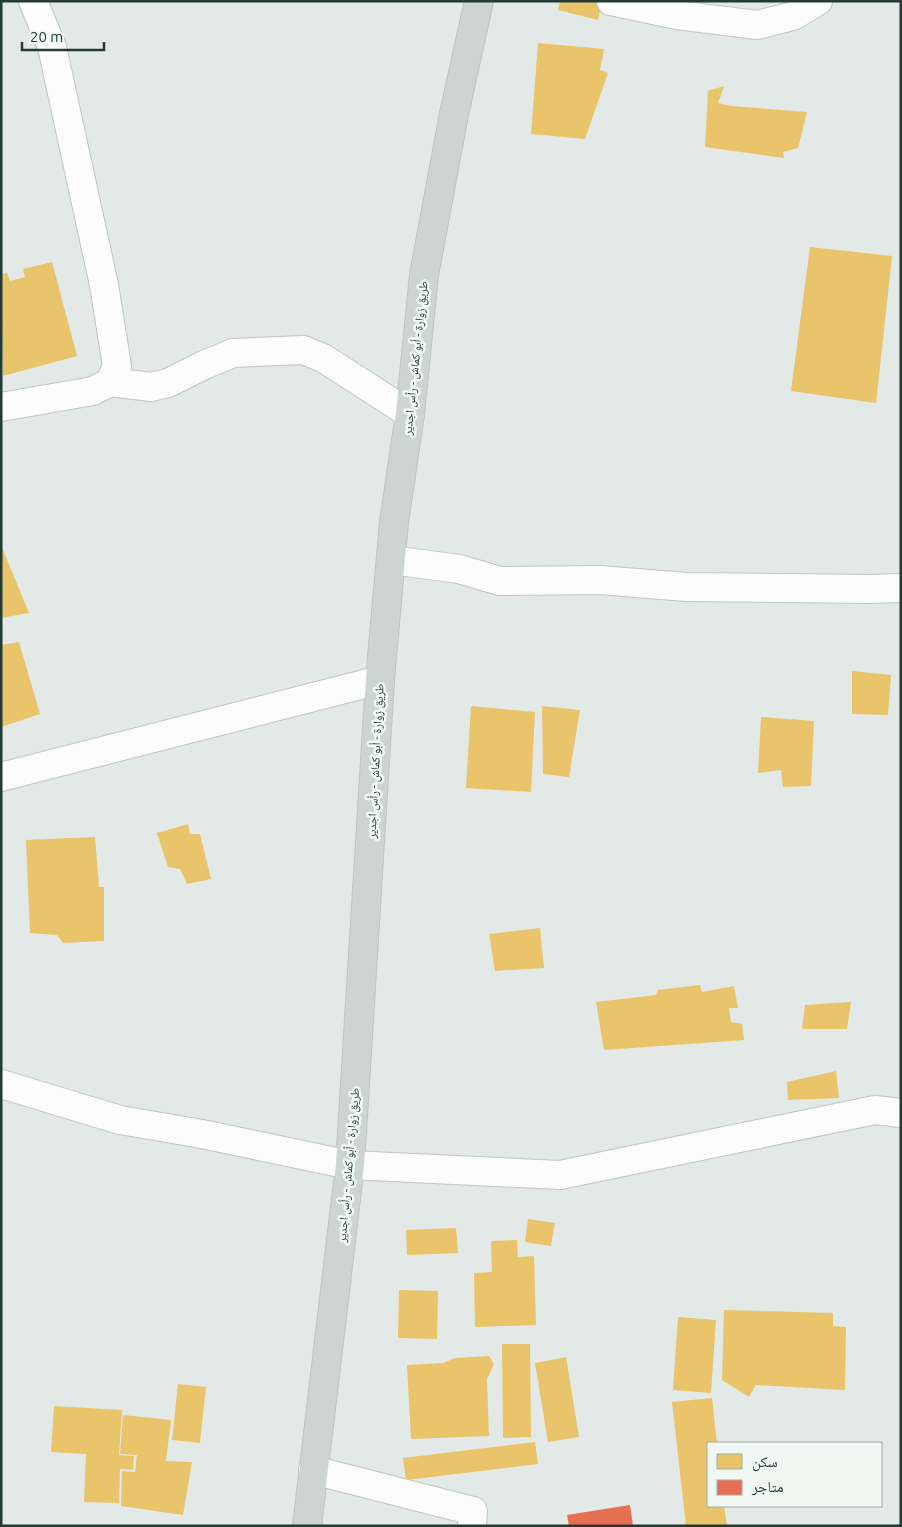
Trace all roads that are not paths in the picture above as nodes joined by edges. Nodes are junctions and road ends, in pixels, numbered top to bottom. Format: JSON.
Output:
{"nodes":[{"id":1,"x":33,"y":1,"type":"edge"},
{"id":2,"x":479,"y":1,"type":"edge"},
{"id":3,"x":610,"y":1,"type":"edge"},
{"id":4,"x":818,"y":1,"type":"edge"},
{"id":5,"x":110,"y":382,"type":"junction"},
{"id":6,"x":1,"y":407,"type":"edge"},
{"id":7,"x":410,"y":414,"type":"junction"},
{"id":8,"x":391,"y":560,"type":"junction"},
{"id":9,"x":901,"y":588,"type":"edge"},
{"id":10,"x":380,"y":680,"type":"junction"},
{"id":11,"x":1,"y":777,"type":"edge"},
{"id":12,"x":1,"y":1084,"type":"edge"},
{"id":13,"x":901,"y":1113,"type":"edge"},
{"id":14,"x":350,"y":1165,"type":"junction"},
{"id":15,"x":313,"y":1470,"type":"junction"},
{"id":16,"x":307,"y":1526,"type":"edge"},
{"id":17,"x":472,"y":1526,"type":"edge"}],
"edges":[{"from":1,"to":5,"type":"street"},
{"from":2,"to":7,"type":"main road","name":"طريق زوارة - أبو كماش - رأس اجدير"},
{"from":3,"to":4,"type":"street"},
{"from":5,"to":6,"type":"street"},
{"from":5,"to":7,"type":"street"},
{"from":7,"to":8,"type":"main road","name":"طريق زوارة - أبو كماش - رأس اجدير"},
{"from":8,"to":9,"type":"street"},
{"from":8,"to":10,"type":"main road","name":"طريق زوارة - أبو كماش - رأس اجدير"},
{"from":10,"to":11,"type":"street"},
{"from":10,"to":14,"type":"main road","name":"طريق زوارة - أبو كماش - رأس اجدير"},
{"from":12,"to":14,"type":"street"},
{"from":13,"to":14,"type":"street"},
{"from":14,"to":15,"type":"main road","name":"طريق زوارة - أبو كماش - رأس اجدير"},
{"from":15,"to":16,"type":"main road","name":"طريق زوارة - أبو كماش - رأس اجدير"},
{"from":15,"to":17,"type":"street"}]}
